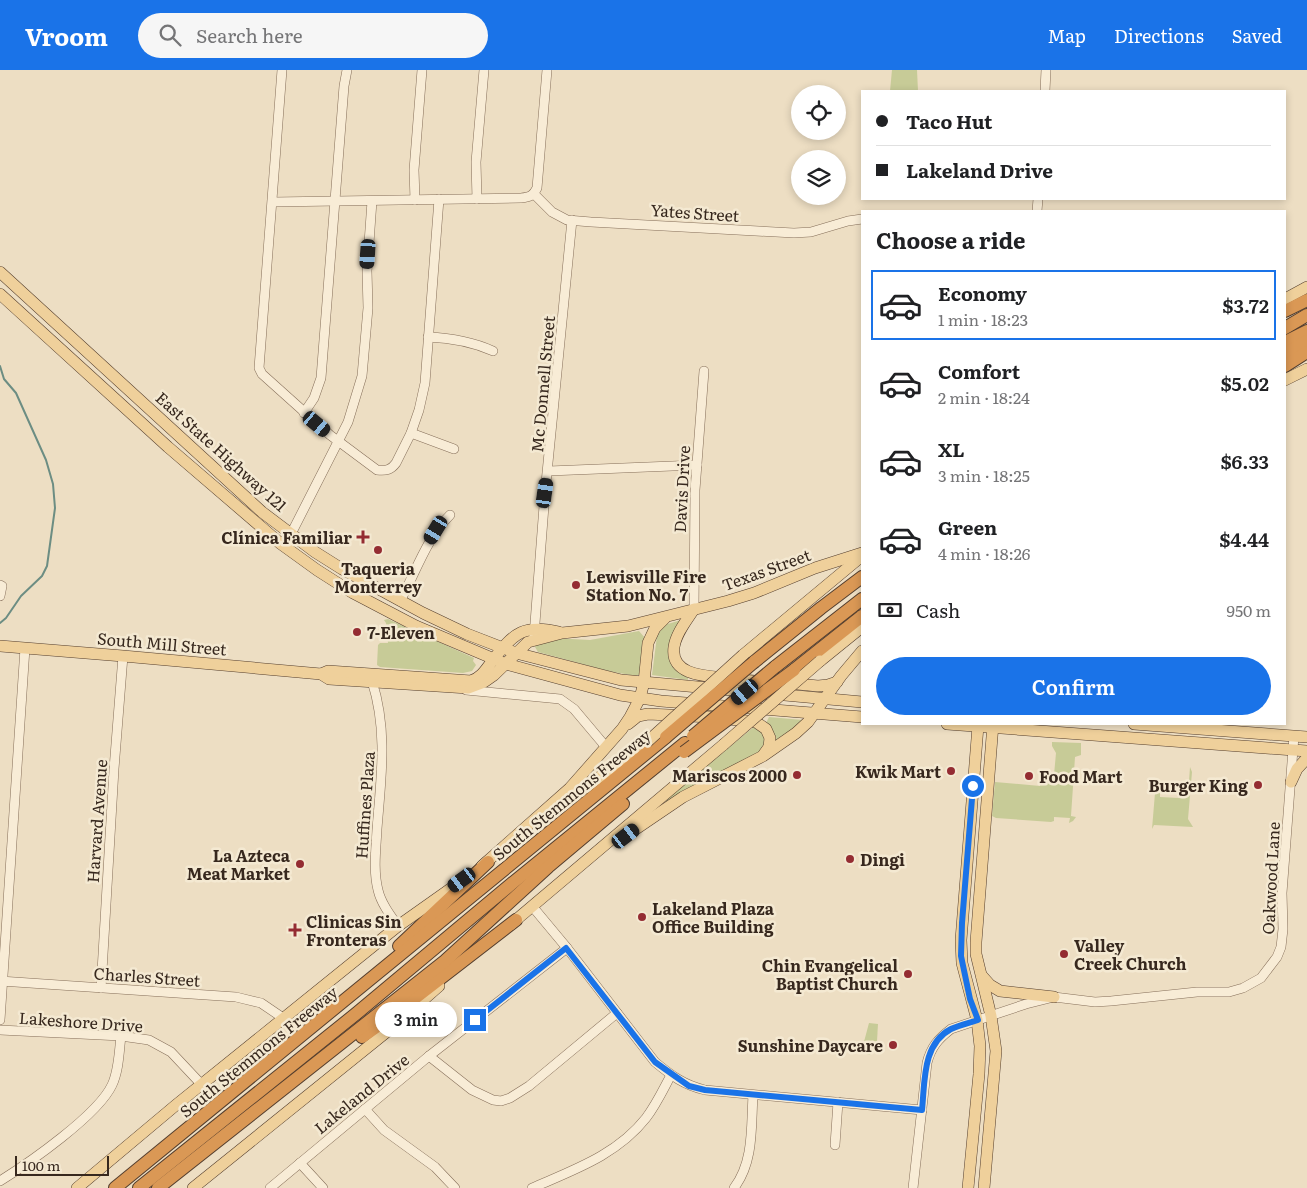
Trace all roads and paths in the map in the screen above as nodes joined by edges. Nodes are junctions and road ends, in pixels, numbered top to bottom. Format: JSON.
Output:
{"nodes":[{"id":1,"x":282,"y":70,"type":"edge"},
{"id":2,"x":347,"y":70,"type":"edge"},
{"id":3,"x":422,"y":70,"type":"edge"},
{"id":4,"x":484,"y":70,"type":"edge"},
{"id":5,"x":547,"y":70,"type":"edge"},
{"id":6,"x":1046,"y":70,"type":"edge"},
{"id":7,"x":1045,"y":90,"type":"edge"},
{"id":8,"x":534,"y":194,"type":"junction"},
{"id":9,"x":477,"y":199,"type":"junction"},
{"id":10,"x":415,"y":200,"type":"junction"},
{"id":11,"x":438,"y":200,"type":"junction"},
{"id":12,"x":336,"y":201,"type":"junction"},
{"id":13,"x":372,"y":201,"type":"junction"},
{"id":14,"x":273,"y":202,"type":"junction"},
{"id":15,"x":861,"y":219,"type":"edge"},
{"id":16,"x":572,"y":220,"type":"junction"},
{"id":17,"x":0,"y":272,"type":"edge"},
{"id":18,"x":1307,"y":286,"type":"edge"},
{"id":19,"x":0,"y":294,"type":"edge"},
{"id":20,"x":1286,"y":298,"type":"edge"},
{"id":21,"x":1307,"y":300,"type":"edge"},
{"id":22,"x":1286,"y":310,"type":"edge"},
{"id":23,"x":1307,"y":315,"type":"edge"},
{"id":24,"x":1286,"y":327,"type":"edge"},
{"id":25,"x":1307,"y":330,"type":"edge"},
{"id":26,"x":65,"y":331,"type":"junction"},
{"id":27,"x":428,"y":337,"type":"junction"},
{"id":28,"x":1286,"y":341,"type":"edge"},
{"id":29,"x":1307,"y":341,"type":"edge"},
{"id":30,"x":54,"y":344,"type":"junction"},
{"id":31,"x":493,"y":351,"type":"dead end"},
{"id":32,"x":1307,"y":352,"type":"edge"},
{"id":33,"x":1286,"y":353,"type":"edge"},
{"id":34,"x":1286,"y":365,"type":"edge"},
{"id":35,"x":1307,"y":369,"type":"edge"},
{"id":36,"x":704,"y":371,"type":"dead end"},
{"id":37,"x":115,"y":376,"type":"junction"},
{"id":38,"x":1286,"y":380,"type":"edge"},
{"id":39,"x":101,"y":387,"type":"junction"},
{"id":40,"x":304,"y":414,"type":"junction"},
{"id":41,"x":411,"y":433,"type":"junction"},
{"id":42,"x":338,"y":441,"type":"junction"},
{"id":43,"x":454,"y":449,"type":"dead end"},
{"id":44,"x":202,"y":455,"type":"junction"},
{"id":45,"x":697,"y":465,"type":"junction"},
{"id":46,"x":191,"y":467,"type":"junction"},
{"id":47,"x":548,"y":471,"type":"junction"},
{"id":48,"x":450,"y":515,"type":"dead end"},
{"id":49,"x":291,"y":534,"type":"junction"},
{"id":50,"x":281,"y":544,"type":"junction"},
{"id":51,"x":861,"y":553,"type":"edge"},
{"id":52,"x":861,"y":557,"type":"edge"},
{"id":53,"x":861,"y":578,"type":"edge"},
{"id":54,"x":1,"y":586,"type":"edge"},
{"id":55,"x":0,"y":596,"type":"edge"},
{"id":56,"x":861,"y":600,"type":"edge"},
{"id":57,"x":400,"y":602,"type":"junction"},
{"id":58,"x":694,"y":609,"type":"junction"},
{"id":59,"x":861,"y":617,"type":"edge"},
{"id":60,"x":665,"y":618,"type":"junction"},
{"id":61,"x":628,"y":626,"type":"junction"},
{"id":62,"x":535,"y":628,"type":"junction"},
{"id":63,"x":861,"y":628,"type":"edge"},
{"id":64,"x":562,"y":633,"type":"junction"},
{"id":65,"x":518,"y":635,"type":"junction"},
{"id":66,"x":484,"y":640,"type":"junction"},
{"id":67,"x":534,"y":640,"type":"junction"},
{"id":68,"x":648,"y":643,"type":"junction"},
{"id":69,"x":0,"y":646,"type":"edge"},
{"id":70,"x":25,"y":648,"type":"junction"},
{"id":71,"x":503,"y":648,"type":"junction"},
{"id":72,"x":861,"y":652,"type":"edge"},
{"id":73,"x":516,"y":653,"type":"junction"},
{"id":74,"x":123,"y":656,"type":"junction"},
{"id":75,"x":493,"y":659,"type":"junction"},
{"id":76,"x":749,"y":659,"type":"junction"},
{"id":77,"x":506,"y":664,"type":"junction"},
{"id":78,"x":371,"y":678,"type":"junction"},
{"id":79,"x":837,"y":681,"type":"junction"},
{"id":80,"x":644,"y":682,"type":"junction"},
{"id":81,"x":457,"y":685,"type":"junction"},
{"id":82,"x":640,"y":698,"type":"junction"},
{"id":83,"x":825,"y":699,"type":"junction"},
{"id":84,"x":857,"y":702,"type":"edge"},
{"id":85,"x":815,"y":714,"type":"junction"},
{"id":86,"x":861,"y":717,"type":"edge"},
{"id":87,"x":980,"y":725,"type":"edge"},
{"id":88,"x":993,"y":725,"type":"edge"},
{"id":89,"x":1146,"y":725,"type":"edge"},
{"id":90,"x":1184,"y":728,"type":"junction"},
{"id":91,"x":622,"y":729,"type":"junction"},
{"id":92,"x":1200,"y":729,"type":"junction"},
{"id":93,"x":1294,"y":736,"type":"junction"},
{"id":94,"x":1307,"y":737,"type":"edge"},
{"id":95,"x":1182,"y":742,"type":"junction"},
{"id":96,"x":1198,"y":743,"type":"junction"},
{"id":97,"x":606,"y":747,"type":"junction"},
{"id":98,"x":684,"y":748,"type":"junction"},
{"id":99,"x":1293,"y":750,"type":"junction"},
{"id":100,"x":1307,"y":751,"type":"edge"},
{"id":101,"x":763,"y":756,"type":"junction"},
{"id":102,"x":1307,"y":758,"type":"edge"},
{"id":103,"x":1290,"y":782,"type":"junction"},
{"id":104,"x":509,"y":843,"type":"junction"},
{"id":105,"x":488,"y":862,"type":"junction"},
{"id":106,"x":548,"y":868,"type":"junction"},
{"id":107,"x":570,"y":874,"type":"junction"},
{"id":108,"x":964,"y":892,"type":"junction"},
{"id":109,"x":980,"y":894,"type":"junction"},
{"id":110,"x":532,"y":906,"type":"junction"},
{"id":111,"x":516,"y":920,"type":"junction"},
{"id":112,"x":398,"y":926,"type":"junction"},
{"id":113,"x":566,"y":948,"type":"junction"},
{"id":114,"x":420,"y":960,"type":"junction"},
{"id":115,"x":980,"y":974,"type":"junction"},
{"id":116,"x":1,"y":981,"type":"edge"},
{"id":117,"x":101,"y":988,"type":"junction"},
{"id":118,"x":1054,"y":997,"type":"junction"},
{"id":119,"x":617,"y":1013,"type":"junction"},
{"id":120,"x":991,"y":1016,"type":"junction"},
{"id":121,"x":283,"y":1018,"type":"junction"},
{"id":122,"x":0,"y":1020,"type":"edge"},
{"id":123,"x":978,"y":1020,"type":"junction"},
{"id":124,"x":317,"y":1023,"type":"junction"},
{"id":125,"x":0,"y":1030,"type":"edge"},
{"id":126,"x":121,"y":1036,"type":"junction"},
{"id":127,"x":429,"y":1056,"type":"junction"},
{"id":128,"x":671,"y":1075,"type":"junction"},
{"id":129,"x":202,"y":1085,"type":"junction"},
{"id":130,"x":753,"y":1095,"type":"junction"},
{"id":131,"x":838,"y":1102,"type":"junction"},
{"id":132,"x":365,"y":1109,"type":"junction"},
{"id":133,"x":922,"y":1110,"type":"junction"},
{"id":134,"x":248,"y":1118,"type":"junction"},
{"id":135,"x":835,"y":1145,"type":"dead end"},
{"id":136,"x":300,"y":1163,"type":"junction"},
{"id":137,"x":0,"y":1181,"type":"edge"},
{"id":138,"x":77,"y":1188,"type":"edge"},
{"id":139,"x":114,"y":1188,"type":"edge"},
{"id":140,"x":139,"y":1188,"type":"edge"},
{"id":141,"x":158,"y":1188,"type":"edge"},
{"id":142,"x":193,"y":1188,"type":"edge"},
{"id":143,"x":270,"y":1188,"type":"edge"},
{"id":144,"x":323,"y":1188,"type":"edge"},
{"id":145,"x":455,"y":1188,"type":"edge"},
{"id":146,"x":532,"y":1188,"type":"edge"},
{"id":147,"x":734,"y":1188,"type":"edge"},
{"id":148,"x":913,"y":1188,"type":"edge"},
{"id":149,"x":968,"y":1188,"type":"edge"},
{"id":150,"x":984,"y":1188,"type":"edge"}],
"edges":[{"from":1,"to":14,"type":"street"},
{"from":2,"to":12,"type":"street"},
{"from":3,"to":10,"type":"street"},
{"from":4,"to":9,"type":"street"},
{"from":5,"to":8,"type":"street"},
{"from":6,"to":7,"type":"street"},
{"from":8,"to":9,"type":"street"},
{"from":8,"to":16,"type":"street","name":"Yates Street"},
{"from":9,"to":11,"type":"street"},
{"from":10,"to":11,"type":"street"},
{"from":10,"to":13,"type":"street"},
{"from":11,"to":27,"type":"street"},
{"from":12,"to":13,"type":"street"},
{"from":12,"to":14,"type":"street"},
{"from":12,"to":40,"type":"street"},
{"from":13,"to":42,"type":"street"},
{"from":14,"to":40,"type":"street"},
{"from":15,"to":16,"type":"street","name":"Yates Street"},
{"from":16,"to":47,"type":"street","name":"Mc Donnell Street"},
{"from":17,"to":26,"type":"main road","name":"East State Highway 121"},
{"from":18,"to":20,"type":"main road"},
{"from":19,"to":30,"type":"main road","name":"East State Highway 121"},
{"from":21,"to":22,"type":"highway"},
{"from":23,"to":24,"type":"highway"},
{"from":25,"to":28,"type":"highway"},
{"from":26,"to":30,"type":"main road"},
{"from":26,"to":37,"type":"main road","name":"East State Highway 121"},
{"from":27,"to":31,"type":"street"},
{"from":27,"to":41,"type":"street"},
{"from":29,"to":33,"type":"highway"},
{"from":30,"to":39,"type":"main road","name":"East State Highway 121"},
{"from":32,"to":34,"type":"highway"},
{"from":35,"to":38,"type":"main road"},
{"from":36,"to":45,"type":"street","name":"Davis Drive"},
{"from":37,"to":39,"type":"main road"},
{"from":37,"to":44,"type":"main road","name":"East State Highway 121"},
{"from":39,"to":46,"type":"main road","name":"East State Highway 121"},
{"from":40,"to":42,"type":"street"},
{"from":41,"to":42,"type":"street"},
{"from":41,"to":43,"type":"street"},
{"from":42,"to":49,"type":"street"},
{"from":44,"to":46,"type":"main road"},
{"from":44,"to":49,"type":"main road","name":"East State Highway 121"},
{"from":45,"to":47,"type":"street"},
{"from":45,"to":58,"type":"street","name":"Davis Drive"},
{"from":46,"to":50,"type":"main road","name":"East State Highway 121"},
{"from":47,"to":62,"type":"street","name":"Mc Donnell Street"},
{"from":48,"to":57,"type":"street"},
{"from":49,"to":50,"type":"street"},
{"from":49,"to":57,"type":"main road","name":"East State Highway 121"},
{"from":50,"to":75,"type":"main road","name":"East State Highway 121"},
{"from":51,"to":58,"type":"main road","name":"Texas Street"},
{"from":52,"to":76,"type":"main road","name":"South Stemmons Freeway"},
{"from":53,"to":76,"type":"highway","name":"South Stemmons Freeway"},
{"from":54,"to":55,"type":"street"},
{"from":56,"to":98,"type":"highway","bridge":true},
{"from":57,"to":66,"type":"main road","name":"East State Highway 121"},
{"from":58,"to":60,"type":"main road","name":"Texas Street"},
{"from":58,"to":79,"type":"main road"},
{"from":59,"to":98,"type":"highway","bridge":true},
{"from":60,"to":61,"type":"main road","name":"Texas Street"},
{"from":60,"to":68,"type":"main road"},
{"from":61,"to":64,"type":"main road","name":"Texas Street"},
{"from":61,"to":68,"type":"main road"},
{"from":62,"to":64,"type":"main road","name":"Texas Street"},
{"from":62,"to":65,"type":"main road"},
{"from":62,"to":67,"type":"street","name":"Mc Donnell Street"},
{"from":63,"to":107,"type":"main road","bridge":true},
{"from":64,"to":67,"type":"main road","name":"Texas Street"},
{"from":65,"to":66,"type":"main road"},
{"from":65,"to":71,"type":"main road"},
{"from":66,"to":71,"type":"main road","name":"East State Highway 121"},
{"from":67,"to":73,"type":"main road","name":"Texas Street"},
{"from":68,"to":80,"type":"main road","name":"South Stemmons Freeway"},
{"from":69,"to":70,"type":"main road","name":"South Mill Street"},
{"from":70,"to":74,"type":"main road","name":"South Mill Street"},
{"from":70,"to":116,"type":"street"},
{"from":71,"to":73,"type":"main road","name":"East State Highway 121"},
{"from":71,"to":75,"type":"main road","name":"South Mill Street"},
{"from":72,"to":79,"type":"main road"},
{"from":73,"to":77,"type":"main road","name":"South Mill Street"},
{"from":73,"to":80,"type":"main road","name":"East State Highway 121"},
{"from":74,"to":78,"type":"main road","name":"South Mill Street"},
{"from":74,"to":117,"type":"street","name":"Harvard Avenue"},
{"from":75,"to":77,"type":"main road","name":"East State Highway 121"},
{"from":75,"to":81,"type":"main road","name":"South Mill Street"},
{"from":76,"to":104,"type":"main road","name":"South Stemmons Freeway","bridge":true},
{"from":76,"to":124,"type":"highway","name":"South Stemmons Freeway","bridge":true},
{"from":77,"to":81,"type":"main road","name":"South Mill Street"},
{"from":77,"to":82,"type":"main road","name":"East State Highway 121"},
{"from":78,"to":81,"type":"main road","name":"South Mill Street"},
{"from":78,"to":112,"type":"street","name":"Huffines Plaza"},
{"from":79,"to":83,"type":"main road"},
{"from":79,"to":84,"type":"main road"},
{"from":80,"to":82,"type":"main road","name":"South Stemmons Freeway"},
{"from":80,"to":83,"type":"main road","name":"East State Highway 121"},
{"from":81,"to":97,"type":"street","name":"South Mill Street"},
{"from":82,"to":85,"type":"main road","name":"East State Highway 121"},
{"from":82,"to":91,"type":"main road","name":"South Stemmons Freeway"},
{"from":83,"to":84,"type":"main road","name":"East State Highway 121"},
{"from":83,"to":85,"type":"main road"},
{"from":85,"to":86,"type":"main road","name":"East State Highway 121"},
{"from":85,"to":101,"type":"main road"},
{"from":87,"to":88,"type":"main road"},
{"from":87,"to":108,"type":"main road"},
{"from":88,"to":95,"type":"main road"},
{"from":88,"to":109,"type":"main road"},
{"from":89,"to":90,"type":"main road"},
{"from":90,"to":92,"type":"main road"},
{"from":90,"to":95,"type":"main road"},
{"from":91,"to":97,"type":"main road","name":"South Stemmons Freeway"},
{"from":91,"to":101,"type":"main road"},
{"from":92,"to":93,"type":"main road"},
{"from":92,"to":96,"type":"main road"},
{"from":93,"to":94,"type":"main road"},
{"from":93,"to":99,"type":"street","name":"Oakwood Lane"},
{"from":95,"to":96,"type":"main road"},
{"from":96,"to":99,"type":"main road"},
{"from":97,"to":104,"type":"main road","name":"South Stemmons Freeway"},
{"from":98,"to":106,"type":"highway"},
{"from":98,"to":114,"type":"highway"},
{"from":99,"to":100,"type":"main road"},
{"from":99,"to":103,"type":"street","name":"Oakwood Lane"},
{"from":101,"to":107,"type":"main road"},
{"from":102,"to":103,"type":"main road"},
{"from":103,"to":118,"type":"street","name":"Oakwood Lane"},
{"from":104,"to":105,"type":"main road","name":"South Stemmons Freeway"},
{"from":105,"to":112,"type":"main road","name":"South Stemmons Freeway"},
{"from":105,"to":124,"type":"highway"},
{"from":106,"to":114,"type":"highway"},
{"from":106,"to":134,"type":"highway"},
{"from":107,"to":110,"type":"main road"},
{"from":108,"to":109,"type":"main road"},
{"from":108,"to":123,"type":"main road"},
{"from":109,"to":115,"type":"main road"},
{"from":110,"to":111,"type":"main road"},
{"from":110,"to":113,"type":"street"},
{"from":111,"to":134,"type":"highway"},
{"from":111,"to":142,"type":"main road"},
{"from":112,"to":121,"type":"main road","name":"South Stemmons Freeway"},
{"from":113,"to":119,"type":"street"},
{"from":113,"to":127,"type":"street","name":"Lakeland Drive"},
{"from":114,"to":140,"type":"highway"},
{"from":115,"to":118,"type":"main road"},
{"from":115,"to":120,"type":"main road"},
{"from":116,"to":117,"type":"street","name":"Charles Street"},
{"from":116,"to":122,"type":"street"},
{"from":117,"to":121,"type":"street","name":"Charles Street"},
{"from":118,"to":120,"type":"street","name":"Oakwood Lane"},
{"from":119,"to":127,"type":"street"},
{"from":119,"to":128,"type":"street"},
{"from":120,"to":123,"type":"street","name":"Oakwood Lane"},
{"from":120,"to":150,"type":"main road"},
{"from":121,"to":129,"type":"main road","name":"South Stemmons Freeway"},
{"from":123,"to":133,"type":"street","name":"Oakwood Lane"},
{"from":123,"to":149,"type":"main road"},
{"from":124,"to":139,"type":"highway","name":"South Stemmons Freeway"},
{"from":125,"to":126,"type":"street","name":"Lakeshore Drive"},
{"from":126,"to":129,"type":"street","name":"Lakeshore Drive"},
{"from":126,"to":137,"type":"street"},
{"from":127,"to":132,"type":"street","name":"Lakeland Drive"},
{"from":128,"to":130,"type":"street"},
{"from":128,"to":146,"type":"street"},
{"from":129,"to":138,"type":"main road","name":"South Stemmons Freeway"},
{"from":130,"to":131,"type":"street"},
{"from":130,"to":147,"type":"street"},
{"from":131,"to":133,"type":"street"},
{"from":131,"to":135,"type":"street"},
{"from":132,"to":136,"type":"street","name":"Lakeland Drive"},
{"from":132,"to":145,"type":"street"},
{"from":133,"to":148,"type":"street","name":"Oakwood Lane"},
{"from":134,"to":141,"type":"highway"},
{"from":136,"to":143,"type":"street","name":"Lakeland Drive"},
{"from":136,"to":144,"type":"street"}]}
